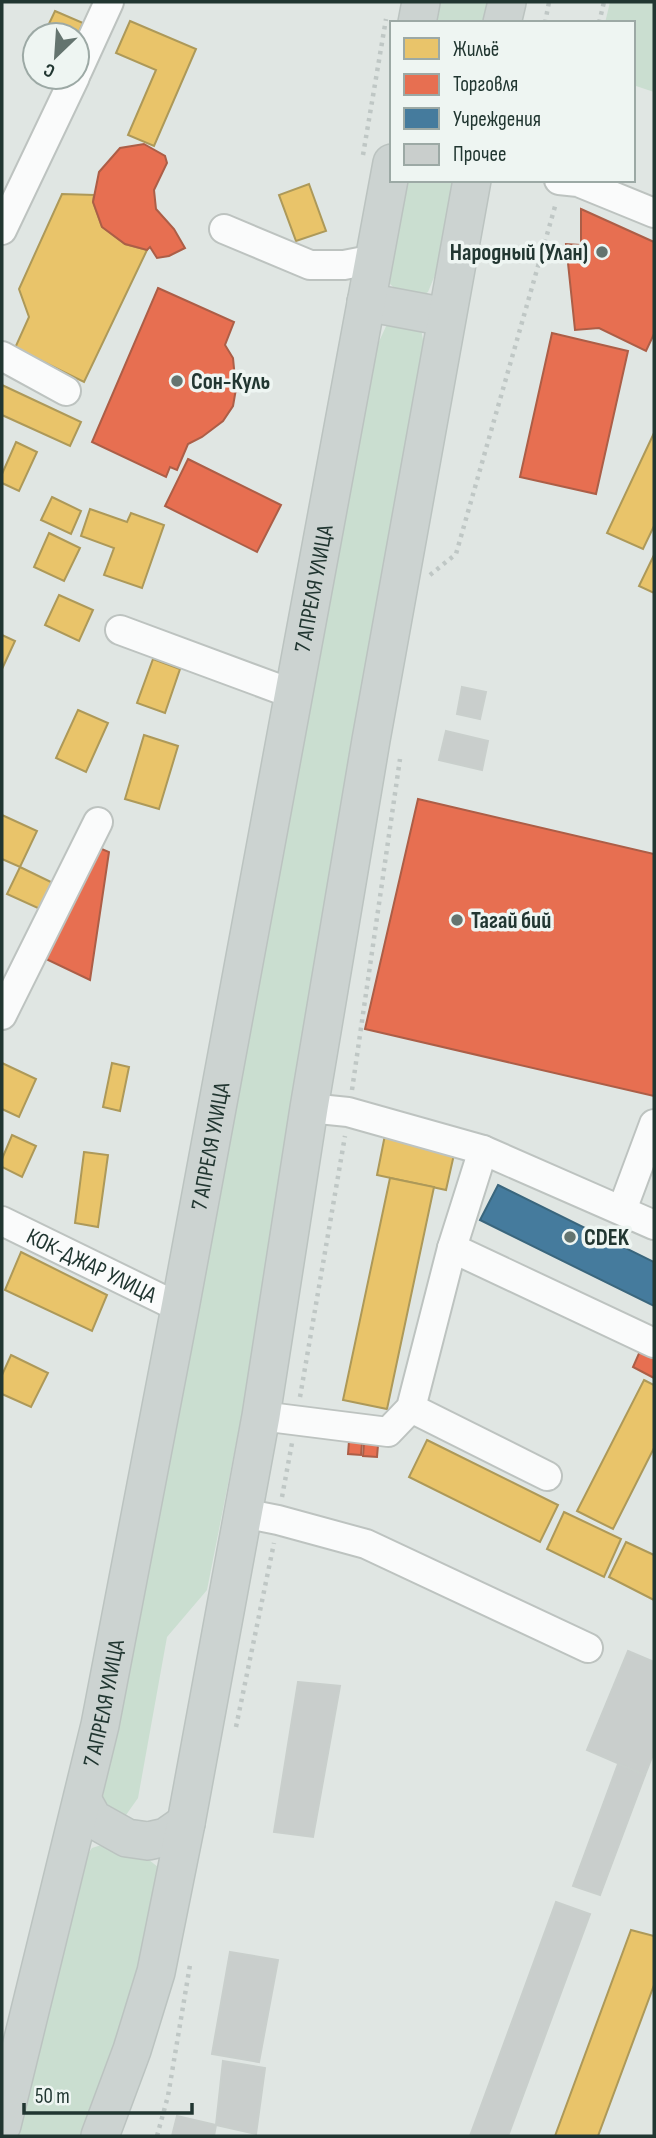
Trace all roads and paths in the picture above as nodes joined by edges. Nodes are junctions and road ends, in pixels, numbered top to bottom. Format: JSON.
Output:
{"nodes":[{"id":1,"x":109,"y":2,"type":"edge"},
{"id":2,"x":421,"y":2,"type":"edge"},
{"id":3,"x":506,"y":2,"type":"edge"},
{"id":4,"x":549,"y":2,"type":"edge"},
{"id":5,"x":604,"y":2,"type":"edge"},
{"id":6,"x":417,"y":21,"type":"edge"},
{"id":7,"x":502,"y":21,"type":"edge"},
{"id":8,"x":545,"y":21,"type":"edge"},
{"id":9,"x":599,"y":21,"type":"edge"},
{"id":10,"x":91,"y":41,"type":"edge"},
{"id":11,"x":68,"y":91,"type":"edge"},
{"id":12,"x":390,"y":174,"type":"edge"},
{"id":13,"x":472,"y":182,"type":"edge"},
{"id":14,"x":559,"y":182,"type":"edge"},
{"id":15,"x":578,"y":182,"type":"edge"},
{"id":16,"x":654,"y":213,"type":"edge"},
{"id":17,"x":224,"y":229,"type":"dead end"},
{"id":18,"x":2,"y":230,"type":"edge"},
{"id":19,"x":375,"y":259,"type":"junction"},
{"id":20,"x":366,"y":302,"type":"junction"},
{"id":21,"x":446,"y":317,"type":"junction"},
{"id":22,"x":2,"y":356,"type":"edge"},
{"id":23,"x":66,"y":391,"type":"dead end"},
{"id":24,"x":427,"y":588,"type":"dead end"},
{"id":25,"x":120,"y":629,"type":"dead end"},
{"id":26,"x":293,"y":694,"type":"junction"},
{"id":27,"x":400,"y":756,"type":"dead end"},
{"id":28,"x":98,"y":822,"type":"dead end"},
{"id":29,"x":2,"y":1015,"type":"edge"},
{"id":30,"x":309,"y":1108,"type":"junction"},
{"id":31,"x":348,"y":1112,"type":"junction"},
{"id":32,"x":654,"y":1124,"type":"edge"},
{"id":33,"x":483,"y":1150,"type":"junction"},
{"id":34,"x":622,"y":1210,"type":"junction"},
{"id":35,"x":2,"y":1222,"type":"edge"},
{"id":36,"x":654,"y":1225,"type":"edge"},
{"id":37,"x":452,"y":1248,"type":"junction"},
{"id":38,"x":180,"y":1308,"type":"junction"},
{"id":39,"x":654,"y":1343,"type":"edge"},
{"id":40,"x":411,"y":1408,"type":"junction"},
{"id":41,"x":261,"y":1416,"type":"junction"},
{"id":42,"x":296,"y":1420,"type":"junction"},
{"id":43,"x":547,"y":1476,"type":"dead end"},
{"id":44,"x":243,"y":1513,"type":"junction"},
{"id":45,"x":278,"y":1520,"type":"junction"},
{"id":46,"x":588,"y":1648,"type":"dead end"},
{"id":47,"x":235,"y":1732,"type":"dead end"},
{"id":48,"x":83,"y":1801,"type":"junction"},
{"id":49,"x":186,"y":1823,"type":"junction"},
{"id":50,"x":192,"y":1952,"type":"dead end"},
{"id":51,"x":2,"y":2125,"type":"edge"},
{"id":52,"x":100,"y":2136,"type":"edge"},
{"id":53,"x":157,"y":2136,"type":"edge"}],
"edges":[{"from":1,"to":10,"type":"street"},
{"from":2,"to":6,"type":"main road"},
{"from":3,"to":7,"type":"main road"},
{"from":4,"to":8,"type":"path"},
{"from":5,"to":9,"type":"path"},
{"from":11,"to":18,"type":"street"},
{"from":12,"to":19,"type":"main road","name":"7 АПРЕЛЯ УЛИЦА"},
{"from":13,"to":21,"type":"main road"},
{"from":14,"to":24,"type":"path"},
{"from":15,"to":16,"type":"street"},
{"from":17,"to":19,"type":"street"},
{"from":19,"to":20,"type":"main road","name":"7 АПРЕЛЯ УЛИЦА"},
{"from":20,"to":21,"type":"main road"},
{"from":20,"to":26,"type":"main road","name":"7 АПРЕЛЯ УЛИЦА"},
{"from":21,"to":30,"type":"main road"},
{"from":22,"to":23,"type":"street"},
{"from":25,"to":26,"type":"street"},
{"from":26,"to":38,"type":"main road","name":"7 АПРЕЛЯ УЛИЦА"},
{"from":27,"to":31,"type":"path"},
{"from":28,"to":29,"type":"street"},
{"from":30,"to":31,"type":"street"},
{"from":30,"to":41,"type":"main road"},
{"from":31,"to":33,"type":"street"},
{"from":31,"to":42,"type":"path"},
{"from":32,"to":34,"type":"street"},
{"from":33,"to":34,"type":"street"},
{"from":33,"to":37,"type":"street"},
{"from":34,"to":36,"type":"street"},
{"from":35,"to":38,"type":"street","name":"КОК-ДЖАР УЛИЦА"},
{"from":37,"to":39,"type":"street"},
{"from":37,"to":40,"type":"street"},
{"from":38,"to":48,"type":"main road","name":"7 АПРЕЛЯ УЛИЦА"},
{"from":40,"to":42,"type":"street"},
{"from":40,"to":43,"type":"street"},
{"from":41,"to":42,"type":"street"},
{"from":41,"to":44,"type":"main road"},
{"from":42,"to":45,"type":"path"},
{"from":44,"to":45,"type":"street"},
{"from":44,"to":49,"type":"main road"},
{"from":45,"to":46,"type":"street"},
{"from":45,"to":47,"type":"path"},
{"from":48,"to":49,"type":"main road"},
{"from":48,"to":51,"type":"main road","name":"7 АПРЕЛЯ УЛИЦА"},
{"from":49,"to":52,"type":"main road"},
{"from":50,"to":53,"type":"path"}]}
